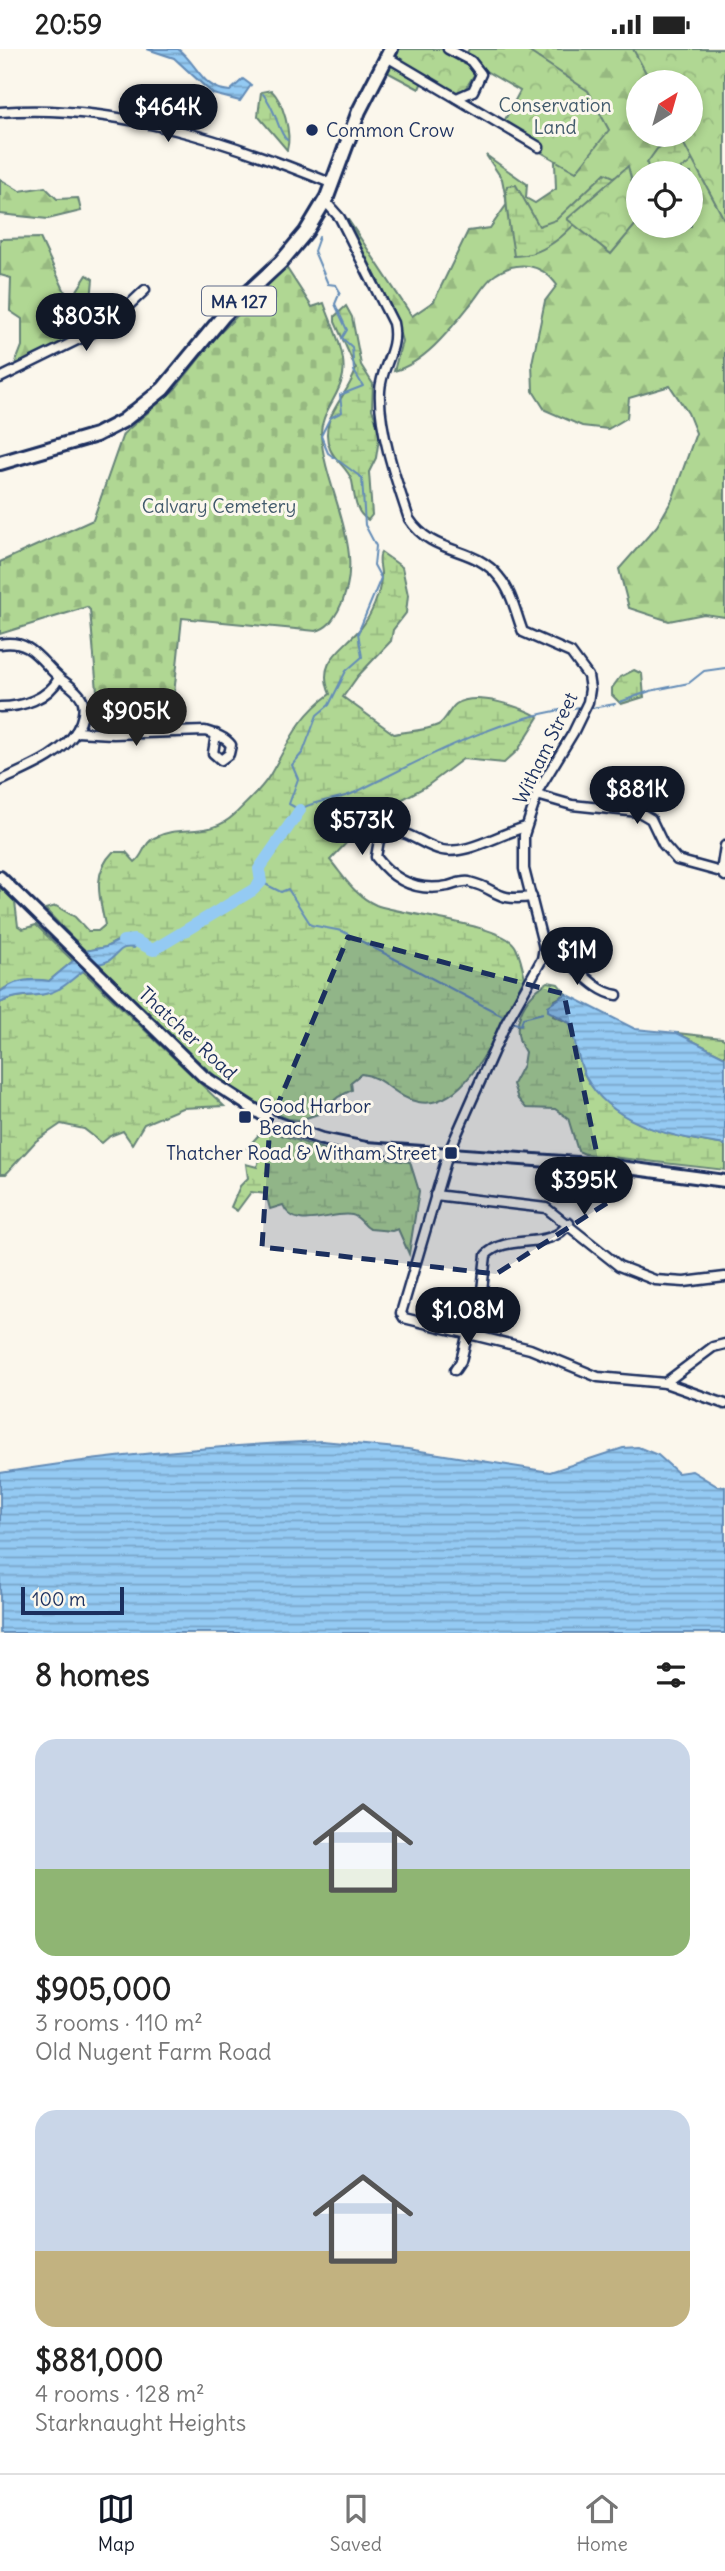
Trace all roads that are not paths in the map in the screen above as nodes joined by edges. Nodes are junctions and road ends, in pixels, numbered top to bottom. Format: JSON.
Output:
{"nodes":[{"id":1,"x":448,"y":49,"type":"edge"},
{"id":2,"x":389,"y":53,"type":"edge"},
{"id":3,"x":457,"y":98,"type":"junction"},
{"id":4,"x":0,"y":112,"type":"edge"},
{"id":5,"x":540,"y":147,"type":"dead end"},
{"id":6,"x":333,"y":184,"type":"junction"},
{"id":7,"x":325,"y":201,"type":"junction"},
{"id":8,"x":145,"y":291,"type":"dead end"},
{"id":9,"x":0,"y":378,"type":"edge"},
{"id":10,"x":0,"y":463,"type":"edge"},
{"id":11,"x":0,"y":644,"type":"edge"},
{"id":12,"x":59,"y":678,"type":"junction"},
{"id":13,"x":0,"y":707,"type":"edge"},
{"id":14,"x":76,"y":732,"type":"junction"},
{"id":15,"x":216,"y":734,"type":"dead end"},
{"id":16,"x":0,"y":781,"type":"edge"},
{"id":17,"x":537,"y":795,"type":"junction"},
{"id":18,"x":526,"y":827,"type":"junction"},
{"id":19,"x":725,"y":846,"type":"edge"},
{"id":20,"x":724,"y":873,"type":"edge"},
{"id":21,"x":0,"y":877,"type":"edge"},
{"id":22,"x":532,"y":897,"type":"junction"},
{"id":23,"x":544,"y":948,"type":"junction"},
{"id":24,"x":617,"y":995,"type":"dead end"},
{"id":25,"x":448,"y":1154,"type":"junction"},
{"id":26,"x":725,"y":1181,"type":"edge"},
{"id":27,"x":435,"y":1195,"type":"junction"},
{"id":28,"x":569,"y":1223,"type":"junction"},
{"id":29,"x":725,"y":1277,"type":"edge"},
{"id":30,"x":472,"y":1333,"type":"junction"},
{"id":31,"x":725,"y":1344,"type":"edge"},
{"id":32,"x":456,"y":1370,"type":"dead end"},
{"id":33,"x":665,"y":1383,"type":"junction"},
{"id":34,"x":725,"y":1404,"type":"edge"}],
"edges":[{"from":1,"to":3,"type":"street"},
{"from":2,"to":3,"type":"street"},
{"from":2,"to":6,"type":"main road","number":"MA 127"},
{"from":3,"to":5,"type":"street"},
{"from":4,"to":6,"type":"street"},
{"from":6,"to":7,"type":"main road","number":"MA 127"},
{"from":7,"to":10,"type":"main road","number":"MA 127"},
{"from":7,"to":17,"type":"street","name":"Witham Street"},
{"from":8,"to":9,"type":"street"},
{"from":11,"to":12,"type":"street"},
{"from":12,"to":13,"type":"street"},
{"from":12,"to":14,"type":"street"},
{"from":14,"to":15,"type":"street"},
{"from":14,"to":16,"type":"street"},
{"from":17,"to":18,"type":"street","name":"Witham Street"},
{"from":17,"to":20,"type":"street"},
{"from":18,"to":22,"type":"street","name":"Witham Street"},
{"from":18,"to":22,"type":"street"},
{"from":19,"to":20,"type":"street"},
{"from":21,"to":25,"type":"main road","name":"Thatcher Road"},
{"from":22,"to":23,"type":"street","name":"Witham Street"},
{"from":23,"to":24,"type":"street"},
{"from":23,"to":25,"type":"street"},
{"from":25,"to":26,"type":"main road","name":"Thatcher Road"},
{"from":25,"to":27,"type":"street"},
{"from":27,"to":28,"type":"street"},
{"from":27,"to":30,"type":"street"},
{"from":28,"to":29,"type":"street"},
{"from":28,"to":30,"type":"street"},
{"from":30,"to":32,"type":"street"},
{"from":30,"to":33,"type":"street"},
{"from":31,"to":33,"type":"street"},
{"from":33,"to":34,"type":"street"}]}
